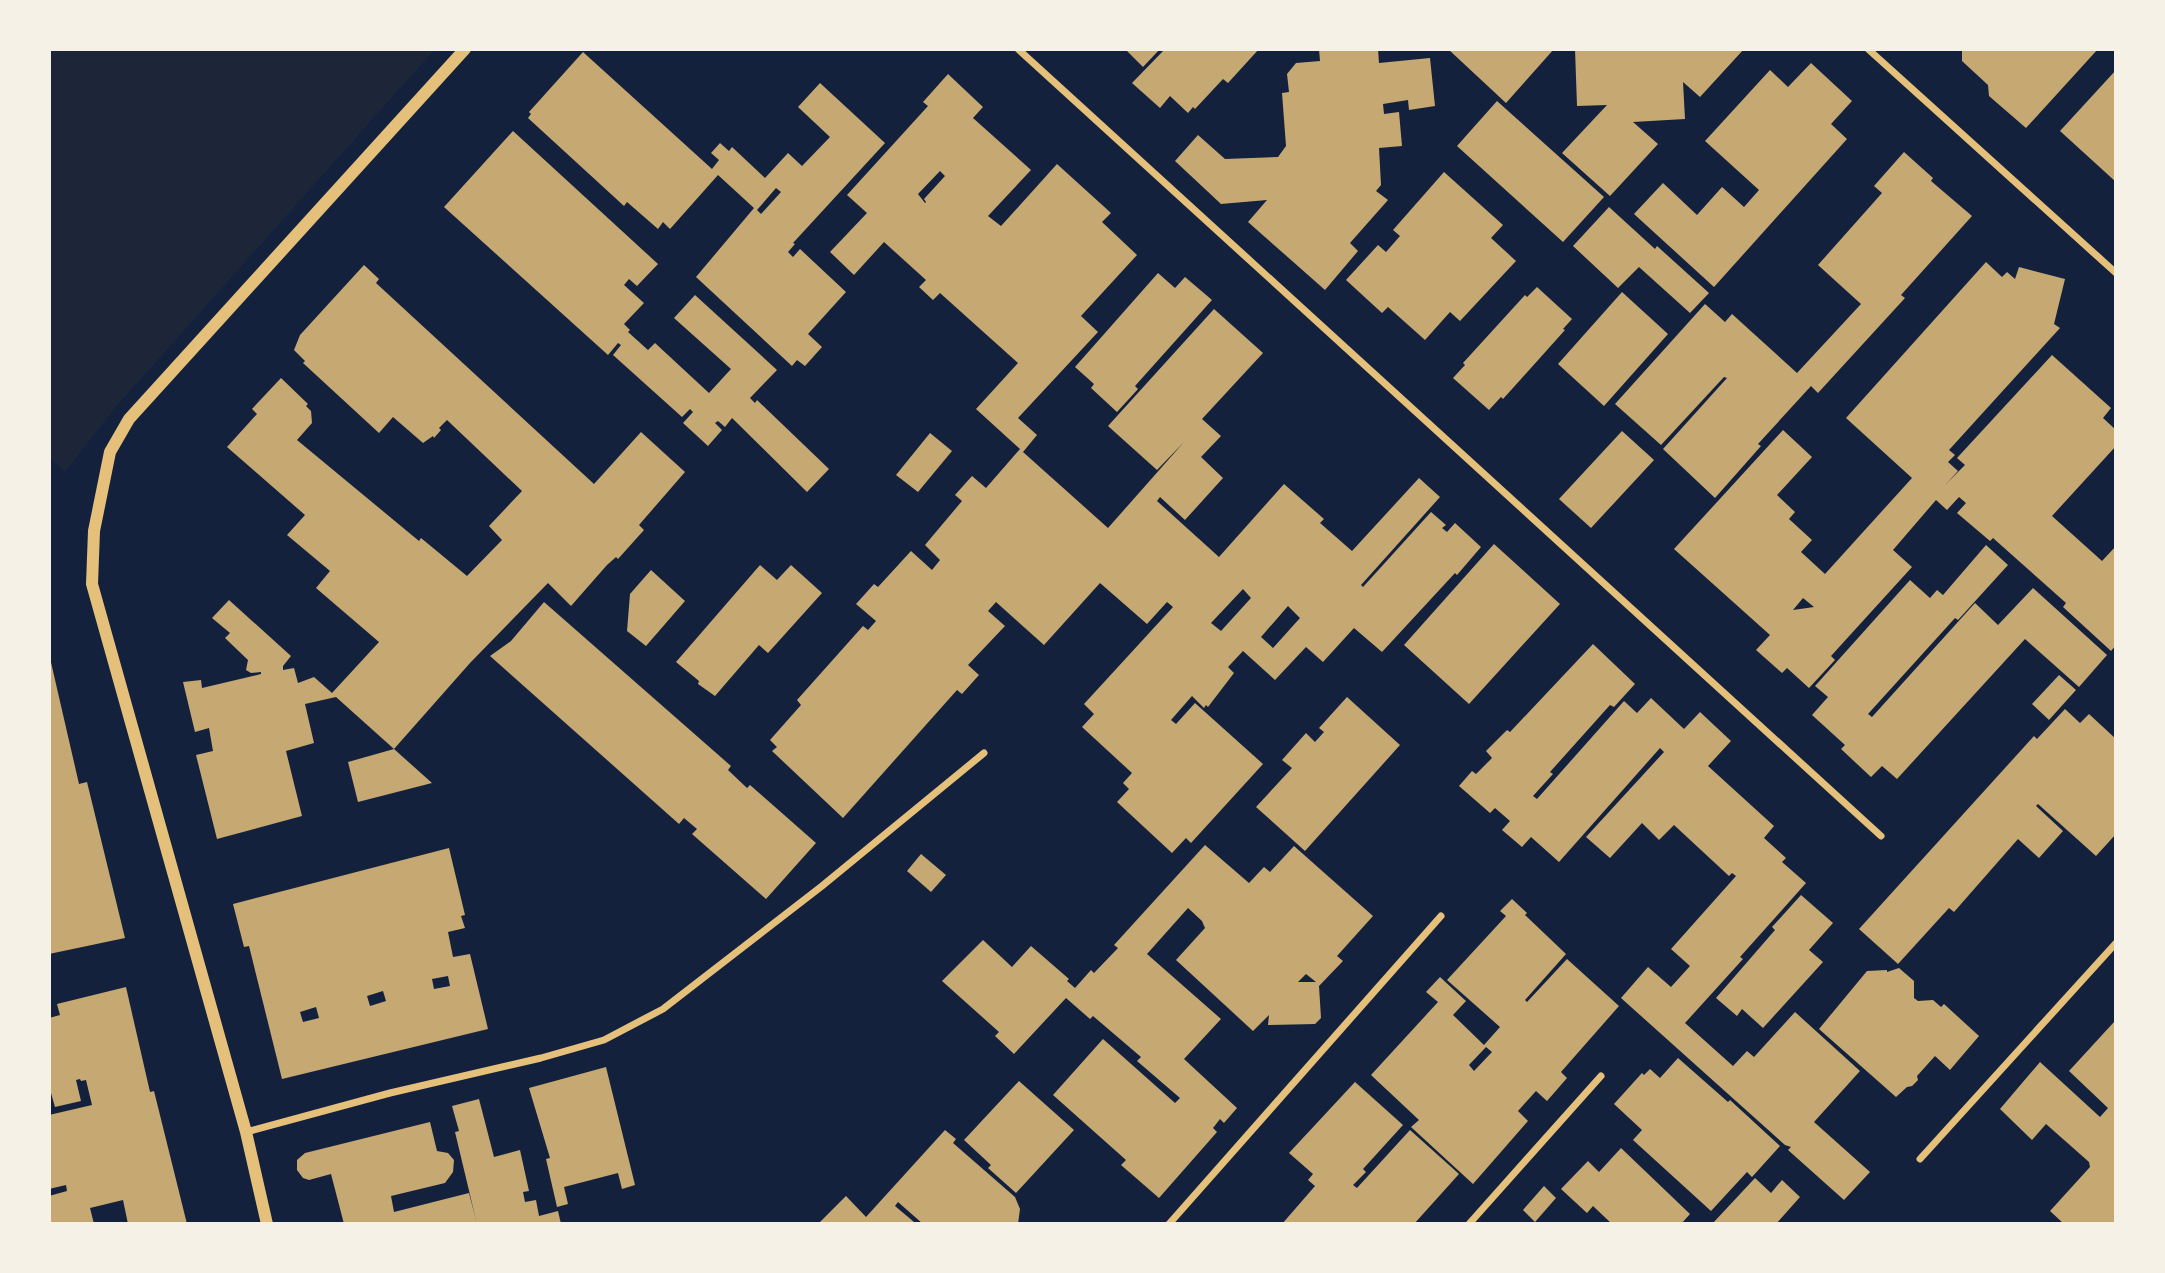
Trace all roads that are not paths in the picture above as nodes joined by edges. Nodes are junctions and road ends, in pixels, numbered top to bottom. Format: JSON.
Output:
{"nodes":[{"id":1,"x":465,"y":49,"type":"edge"},
{"id":2,"x":1017,"y":49,"type":"edge"},
{"id":3,"x":1868,"y":49,"type":"edge"},
{"id":4,"x":2116,"y":273,"type":"edge"},
{"id":5,"x":984,"y":753,"type":"dead end"},
{"id":6,"x":1881,"y":836,"type":"dead end"},
{"id":7,"x":1441,"y":916,"type":"dead end"},
{"id":8,"x":2116,"y":943,"type":"edge"},
{"id":9,"x":1601,"y":1076,"type":"dead end"},
{"id":10,"x":246,"y":1132,"type":"junction"},
{"id":11,"x":1920,"y":1159,"type":"dead end"},
{"id":12,"x":267,"y":1224,"type":"edge"},
{"id":13,"x":1169,"y":1224,"type":"edge"},
{"id":14,"x":1469,"y":1224,"type":"edge"}],
"edges":[{"from":1,"to":10,"type":"street"},
{"from":2,"to":6,"type":"street"},
{"from":3,"to":4,"type":"street"},
{"from":5,"to":10,"type":"street"},
{"from":7,"to":13,"type":"street"},
{"from":8,"to":11,"type":"street"},
{"from":9,"to":14,"type":"street"},
{"from":10,"to":12,"type":"street"}]}
